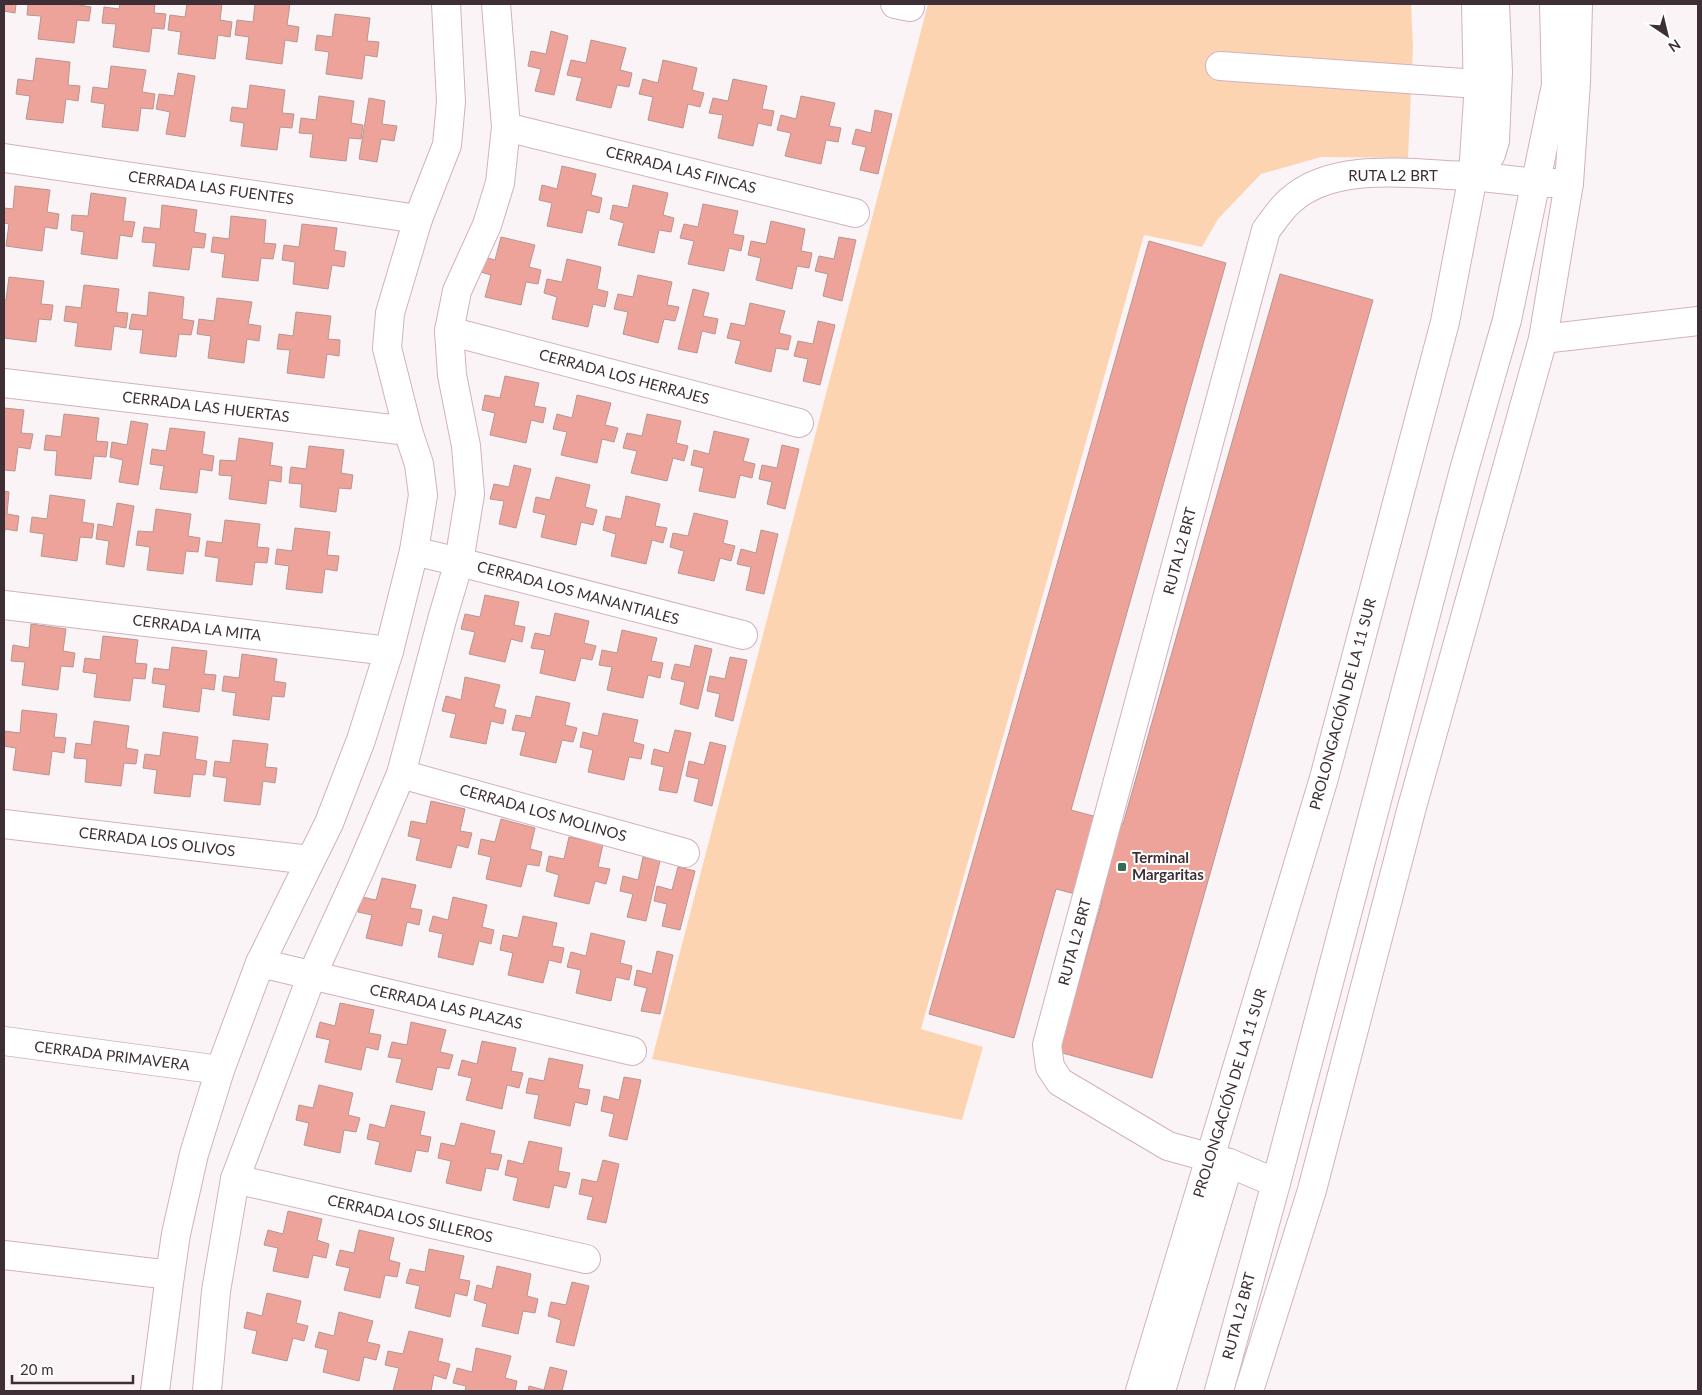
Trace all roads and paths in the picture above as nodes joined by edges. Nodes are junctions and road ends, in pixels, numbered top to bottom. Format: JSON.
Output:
{"nodes":[{"id":1,"x":446,"y":4,"type":"edge"},
{"id":2,"x":496,"y":4,"type":"edge"},
{"id":3,"x":1476,"y":4,"type":"edge"},
{"id":4,"x":1494,"y":4,"type":"edge"},
{"id":5,"x":1554,"y":4,"type":"edge"},
{"id":6,"x":1578,"y":4,"type":"edge"},
{"id":7,"x":1220,"y":66,"type":"dead end"},
{"id":8,"x":1478,"y":84,"type":"junction"},
{"id":9,"x":506,"y":126,"type":"junction"},
{"id":10,"x":4,"y":158,"type":"edge"},
{"id":11,"x":1473,"y":176,"type":"junction"},
{"id":12,"x":1536,"y":183,"type":"junction"},
{"id":13,"x":1570,"y":183,"type":"junction"},
{"id":14,"x":855,"y":213,"type":"dead end"},
{"id":15,"x":418,"y":219,"type":"junction"},
{"id":16,"x":1698,"y":321,"type":"edge"},
{"id":17,"x":450,"y":331,"type":"junction"},
{"id":18,"x":1543,"y":339,"type":"junction"},
{"id":19,"x":4,"y":383,"type":"edge"},
{"id":20,"x":799,"y":423,"type":"dead end"},
{"id":21,"x":408,"y":431,"type":"junction"},
{"id":22,"x":414,"y":552,"type":"junction"},
{"id":23,"x":459,"y":562,"type":"junction"},
{"id":24,"x":4,"y":605,"type":"edge"},
{"id":25,"x":743,"y":636,"type":"dead end"},
{"id":26,"x":390,"y":651,"type":"junction"},
{"id":27,"x":401,"y":774,"type":"junction"},
{"id":28,"x":4,"y":824,"type":"edge"},
{"id":29,"x":685,"y":853,"type":"dead end"},
{"id":30,"x":310,"y":860,"type":"junction"},
{"id":31,"x":260,"y":964,"type":"junction"},
{"id":32,"x":312,"y":976,"type":"junction"},
{"id":33,"x":4,"y":1041,"type":"edge"},
{"id":34,"x":632,"y":1051,"type":"dead end"},
{"id":35,"x":220,"y":1070,"type":"junction"},
{"id":36,"x":1220,"y":1160,"type":"junction"},
{"id":37,"x":235,"y":1179,"type":"junction"},
{"id":38,"x":1276,"y":1184,"type":"junction"},
{"id":39,"x":4,"y":1255,"type":"edge"},
{"id":40,"x":586,"y":1259,"type":"dead end"},
{"id":41,"x":170,"y":1274,"type":"junction"},
{"id":42,"x":155,"y":1391,"type":"edge"},
{"id":43,"x":209,"y":1391,"type":"edge"},
{"id":44,"x":1140,"y":1391,"type":"edge"},
{"id":45,"x":1161,"y":1391,"type":"edge"},
{"id":46,"x":1218,"y":1391,"type":"edge"},
{"id":47,"x":1249,"y":1391,"type":"edge"}],
"edges":[{"from":1,"to":15,"type":"street"},
{"from":2,"to":9,"type":"street"},
{"from":3,"to":8,"type":"street","name":"PROLONGACIÓN DE LA 11 SUR"},
{"from":4,"to":11,"type":"street"},
{"from":5,"to":12,"type":"street","name":"RUTA L2 BRT"},
{"from":6,"to":13,"type":"street"},
{"from":7,"to":8,"type":"street"},
{"from":8,"to":11,"type":"street","name":"PROLONGACIÓN DE LA 11 SUR"},
{"from":9,"to":14,"type":"street","name":"CERRADA LAS FINCAS"},
{"from":9,"to":17,"type":"street"},
{"from":10,"to":15,"type":"street","name":"CERRADA LAS FUENTES"},
{"from":11,"to":12,"type":"street","name":"RUTA L2 BRT"},
{"from":11,"to":36,"type":"street","name":"PROLONGACIÓN DE LA 11 SUR"},
{"from":11,"to":36,"type":"street","name":"RUTA L2 BRT"},
{"from":12,"to":13,"type":"street","name":"RUTA L2 BRT"},
{"from":12,"to":38,"type":"street","name":"RUTA L2 BRT"},
{"from":13,"to":18,"type":"street"},
{"from":15,"to":21,"type":"street"},
{"from":16,"to":18,"type":"street"},
{"from":17,"to":20,"type":"street","name":"CERRADA LOS HERRAJES"},
{"from":17,"to":23,"type":"street"},
{"from":18,"to":47,"type":"street"},
{"from":19,"to":21,"type":"street","name":"CERRADA LAS HUERTAS"},
{"from":21,"to":22,"type":"street"},
{"from":22,"to":23,"type":"street","name":"CERRADA LOS MANANTIALES"},
{"from":22,"to":26,"type":"street"},
{"from":23,"to":25,"type":"street","name":"CERRADA LOS MANANTIALES"},
{"from":23,"to":27,"type":"street"},
{"from":24,"to":26,"type":"street","name":"CERRADA LA MITA"},
{"from":26,"to":30,"type":"street"},
{"from":27,"to":29,"type":"street","name":"CERRADA LOS MOLINOS"},
{"from":27,"to":32,"type":"street"},
{"from":28,"to":30,"type":"street","name":"CERRADA LOS OLIVOS"},
{"from":30,"to":31,"type":"street"},
{"from":31,"to":32,"type":"street","name":"CERRADA LAS PLAZAS"},
{"from":31,"to":35,"type":"street"},
{"from":32,"to":34,"type":"street","name":"CERRADA LAS PLAZAS"},
{"from":32,"to":37,"type":"street"},
{"from":33,"to":35,"type":"street","name":"CERRADA PRIMAVERA"},
{"from":35,"to":41,"type":"street"},
{"from":36,"to":38,"type":"street","name":"RUTA L2 BRT"},
{"from":36,"to":44,"type":"street","name":"PROLONGACIÓN DE LA 11 SUR"},
{"from":36,"to":45,"type":"street"},
{"from":37,"to":40,"type":"street","name":"CERRADA LOS SILLEROS"},
{"from":37,"to":43,"type":"street"},
{"from":38,"to":46,"type":"street","name":"RUTA L2 BRT"},
{"from":39,"to":41,"type":"street"},
{"from":41,"to":42,"type":"street"}]}
